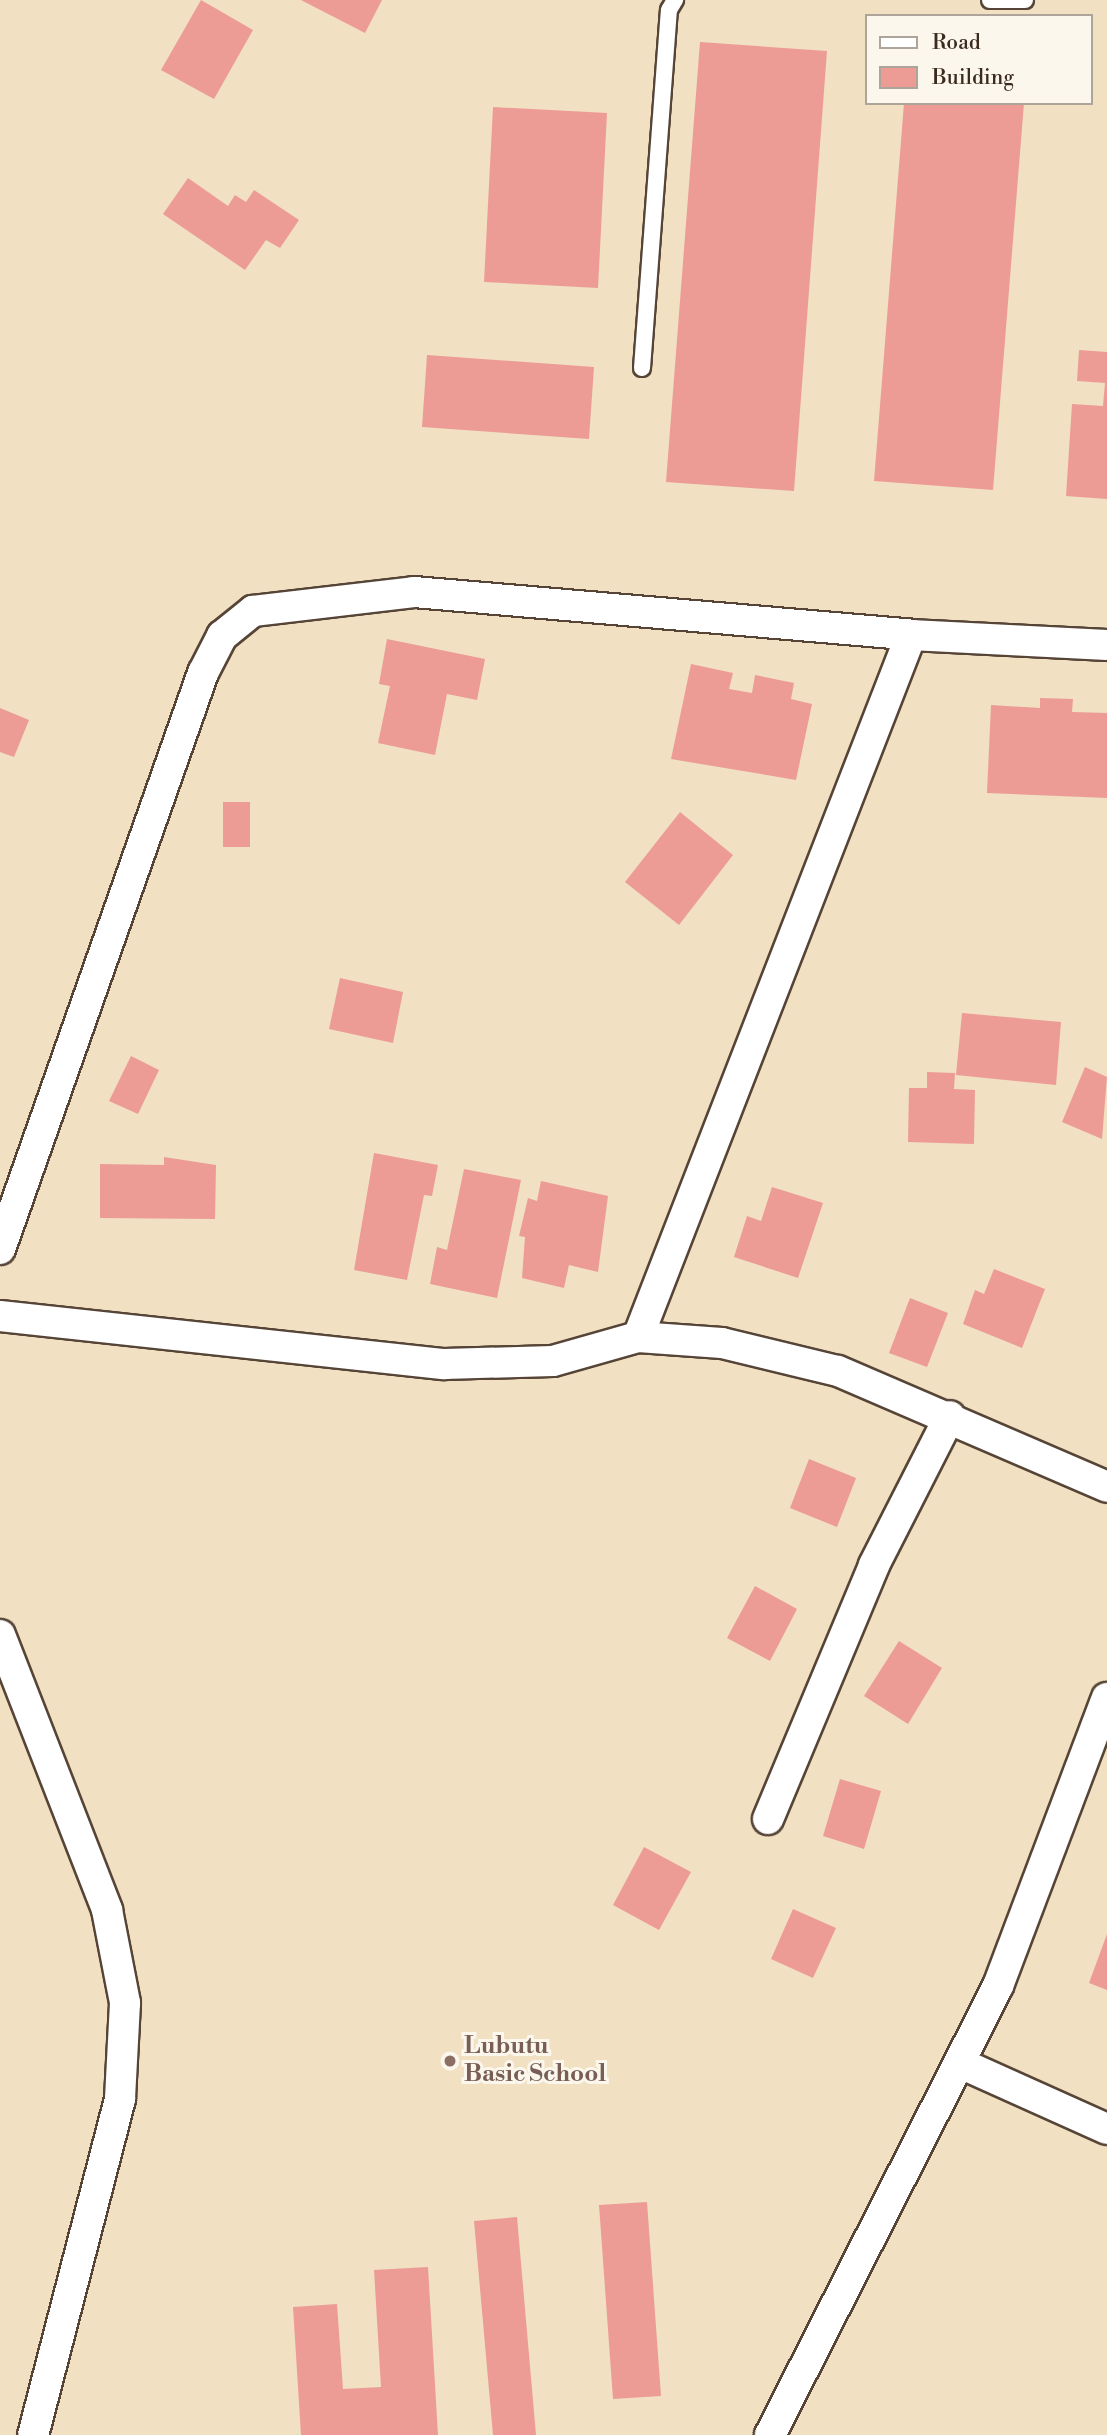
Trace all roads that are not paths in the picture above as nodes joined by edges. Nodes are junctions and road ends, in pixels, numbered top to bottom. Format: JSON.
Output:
{"nodes":[{"id":1,"x":675,"y":0,"type":"edge"},
{"id":2,"x":990,"y":0,"type":"edge"},
{"id":3,"x":1025,"y":0,"type":"edge"},
{"id":4,"x":642,"y":368,"type":"dead end"},
{"id":5,"x":911,"y":635,"type":"junction"},
{"id":6,"x":1107,"y":645,"type":"edge"},
{"id":7,"x":0,"y":1249,"type":"edge"},
{"id":8,"x":0,"y":1316,"type":"edge"},
{"id":9,"x":638,"y":1337,"type":"junction"},
{"id":10,"x":950,"y":1416,"type":"junction"},
{"id":11,"x":1107,"y":1486,"type":"edge"},
{"id":12,"x":0,"y":1635,"type":"edge"},
{"id":13,"x":1107,"y":1698,"type":"edge"},
{"id":14,"x":768,"y":1819,"type":"dead end"},
{"id":15,"x":960,"y":2063,"type":"junction"},
{"id":16,"x":1107,"y":2129,"type":"edge"},
{"id":17,"x":33,"y":2435,"type":"edge"},
{"id":18,"x":770,"y":2435,"type":"edge"}],
"edges":[{"from":1,"to":4,"type":"lane"},
{"from":2,"to":3,"type":"lane"},
{"from":5,"to":6,"type":"street"},
{"from":5,"to":7,"type":"street"},
{"from":5,"to":9,"type":"street"},
{"from":8,"to":9,"type":"street"},
{"from":9,"to":10,"type":"street"},
{"from":10,"to":11,"type":"street"},
{"from":10,"to":14,"type":"street"},
{"from":12,"to":17,"type":"street"},
{"from":13,"to":15,"type":"street"},
{"from":15,"to":16,"type":"street"},
{"from":15,"to":18,"type":"street"}]}
